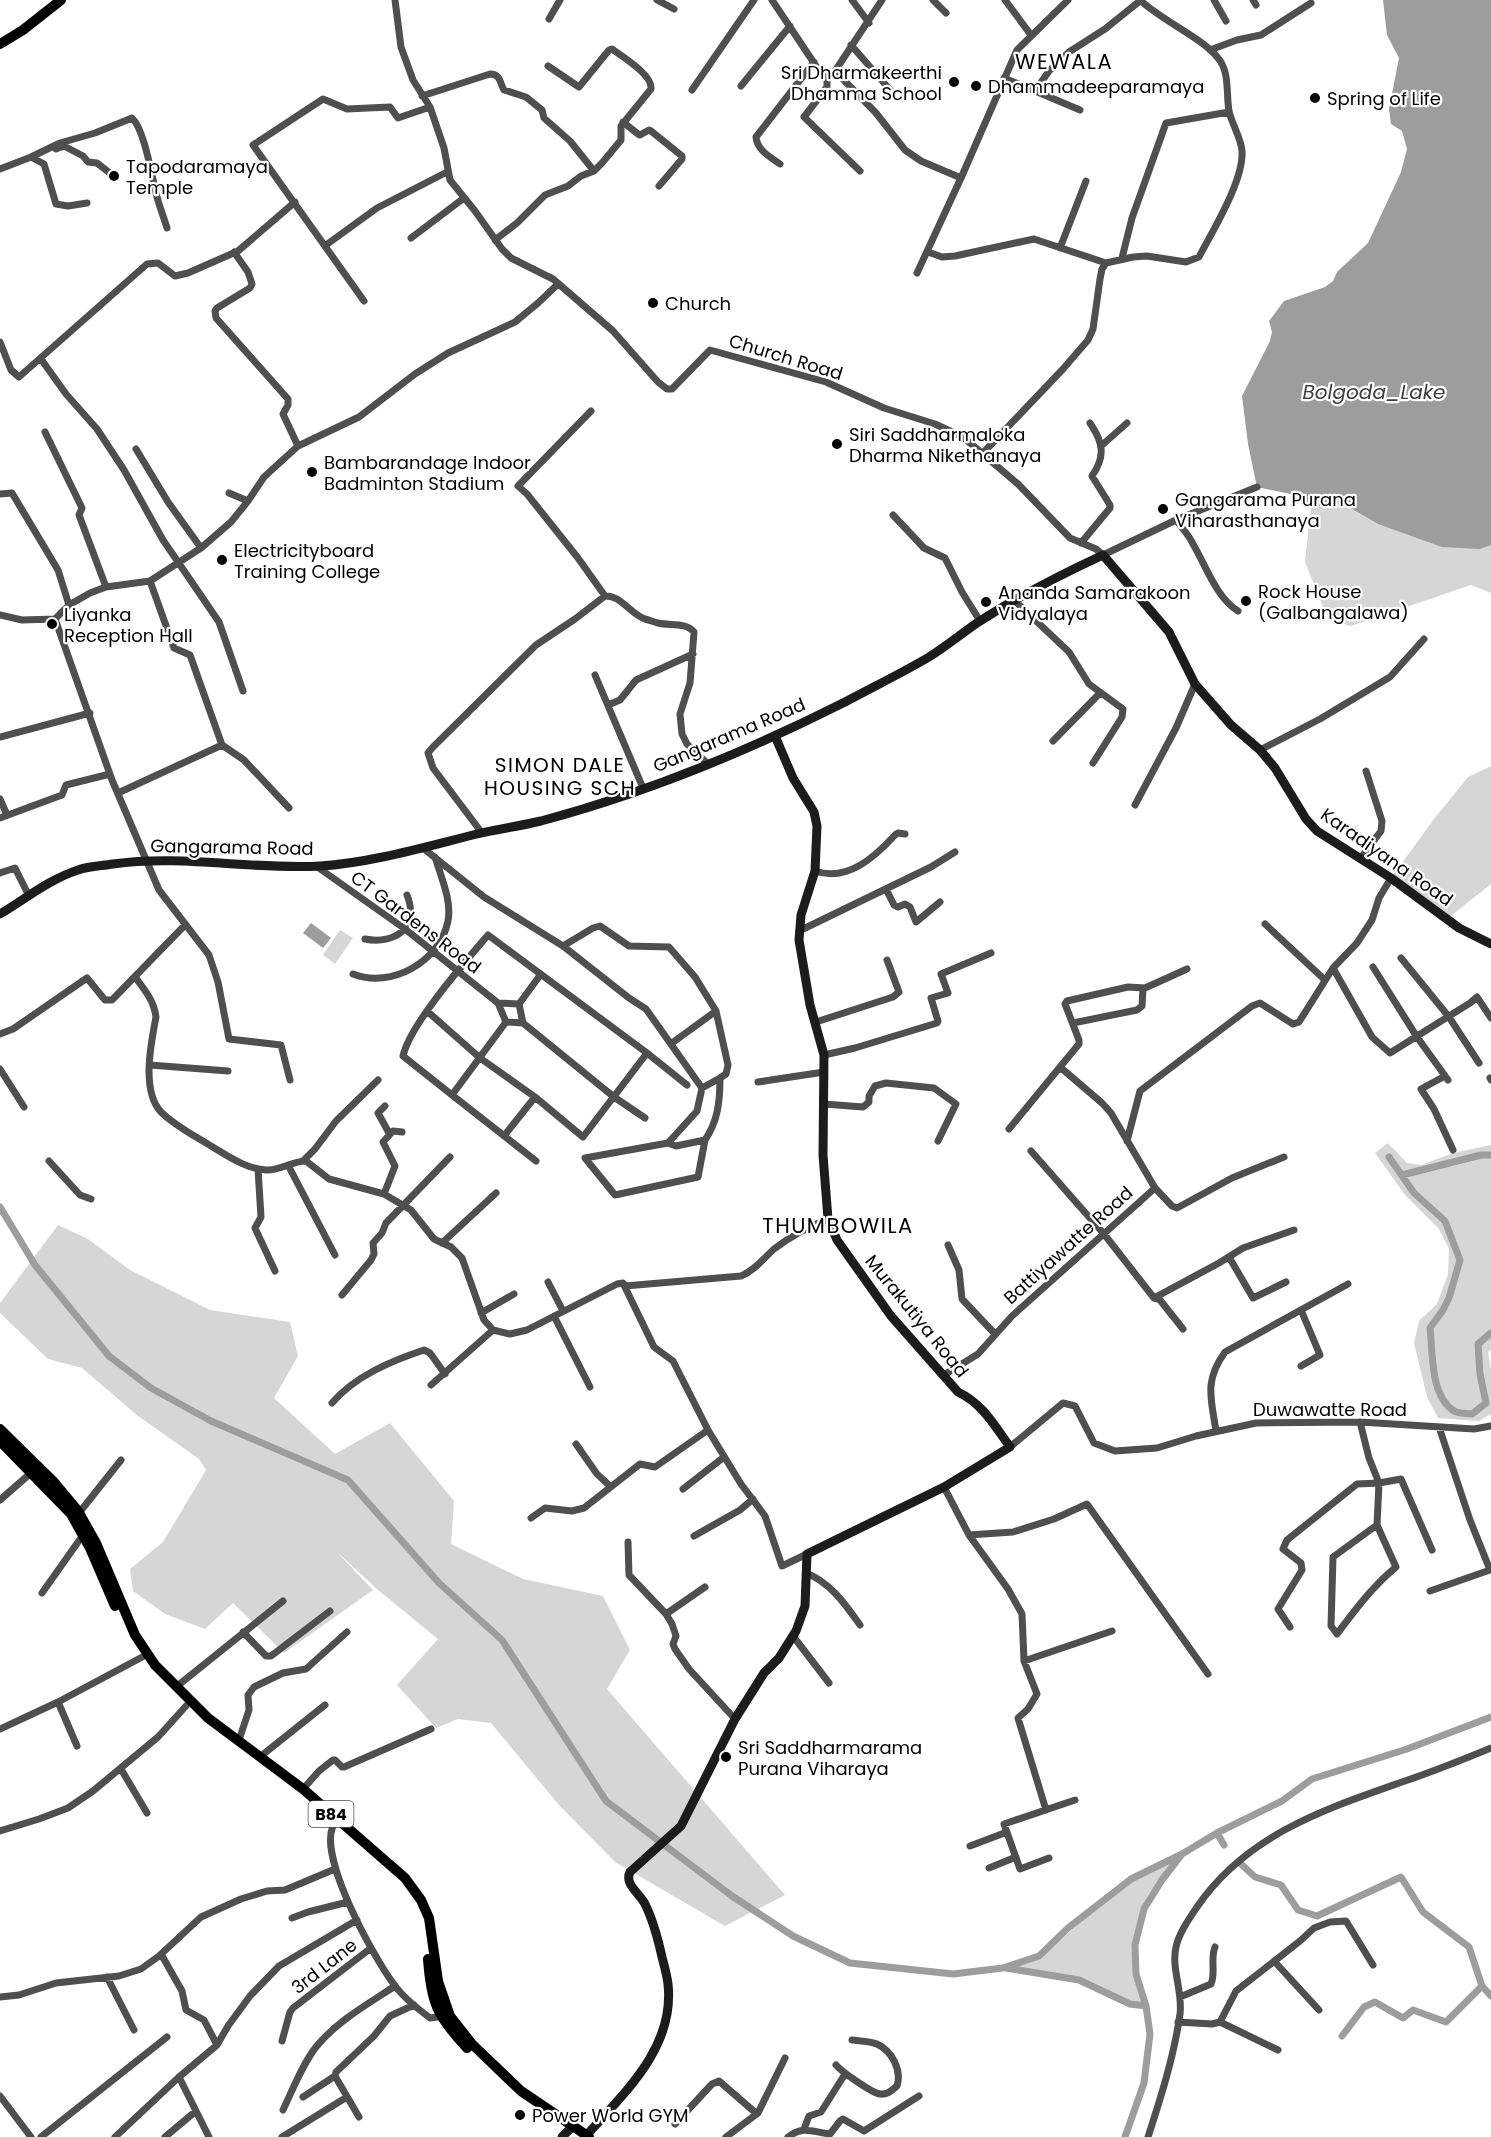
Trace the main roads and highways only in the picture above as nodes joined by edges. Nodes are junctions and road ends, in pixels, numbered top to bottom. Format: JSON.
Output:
{"nodes":[{"id":1,"x":60,"y":0,"type":"edge"},
{"id":2,"x":0,"y":44,"type":"edge"},
{"id":3,"x":0,"y":1429,"type":"edge"},
{"id":4,"x":0,"y":1441,"type":"edge"},
{"id":5,"x":143,"y":1656,"type":"junction"},
{"id":6,"x":336,"y":1821,"type":"junction"},
{"id":7,"x":568,"y":2131,"type":"edge"},
{"id":8,"x":585,"y":2136,"type":"edge"}],
"edges":[{"from":1,"to":2,"type":"main road"},
{"from":3,"to":5,"type":"main road","number":"B84"},
{"from":4,"to":5,"type":"main road","number":"B84"},
{"from":5,"to":6,"type":"main road","number":"B84"},
{"from":5,"to":6,"type":"main road","number":"B84"},
{"from":6,"to":7,"type":"main road","number":"B84"},
{"from":7,"to":8,"type":"main road","number":"B84"}]}
